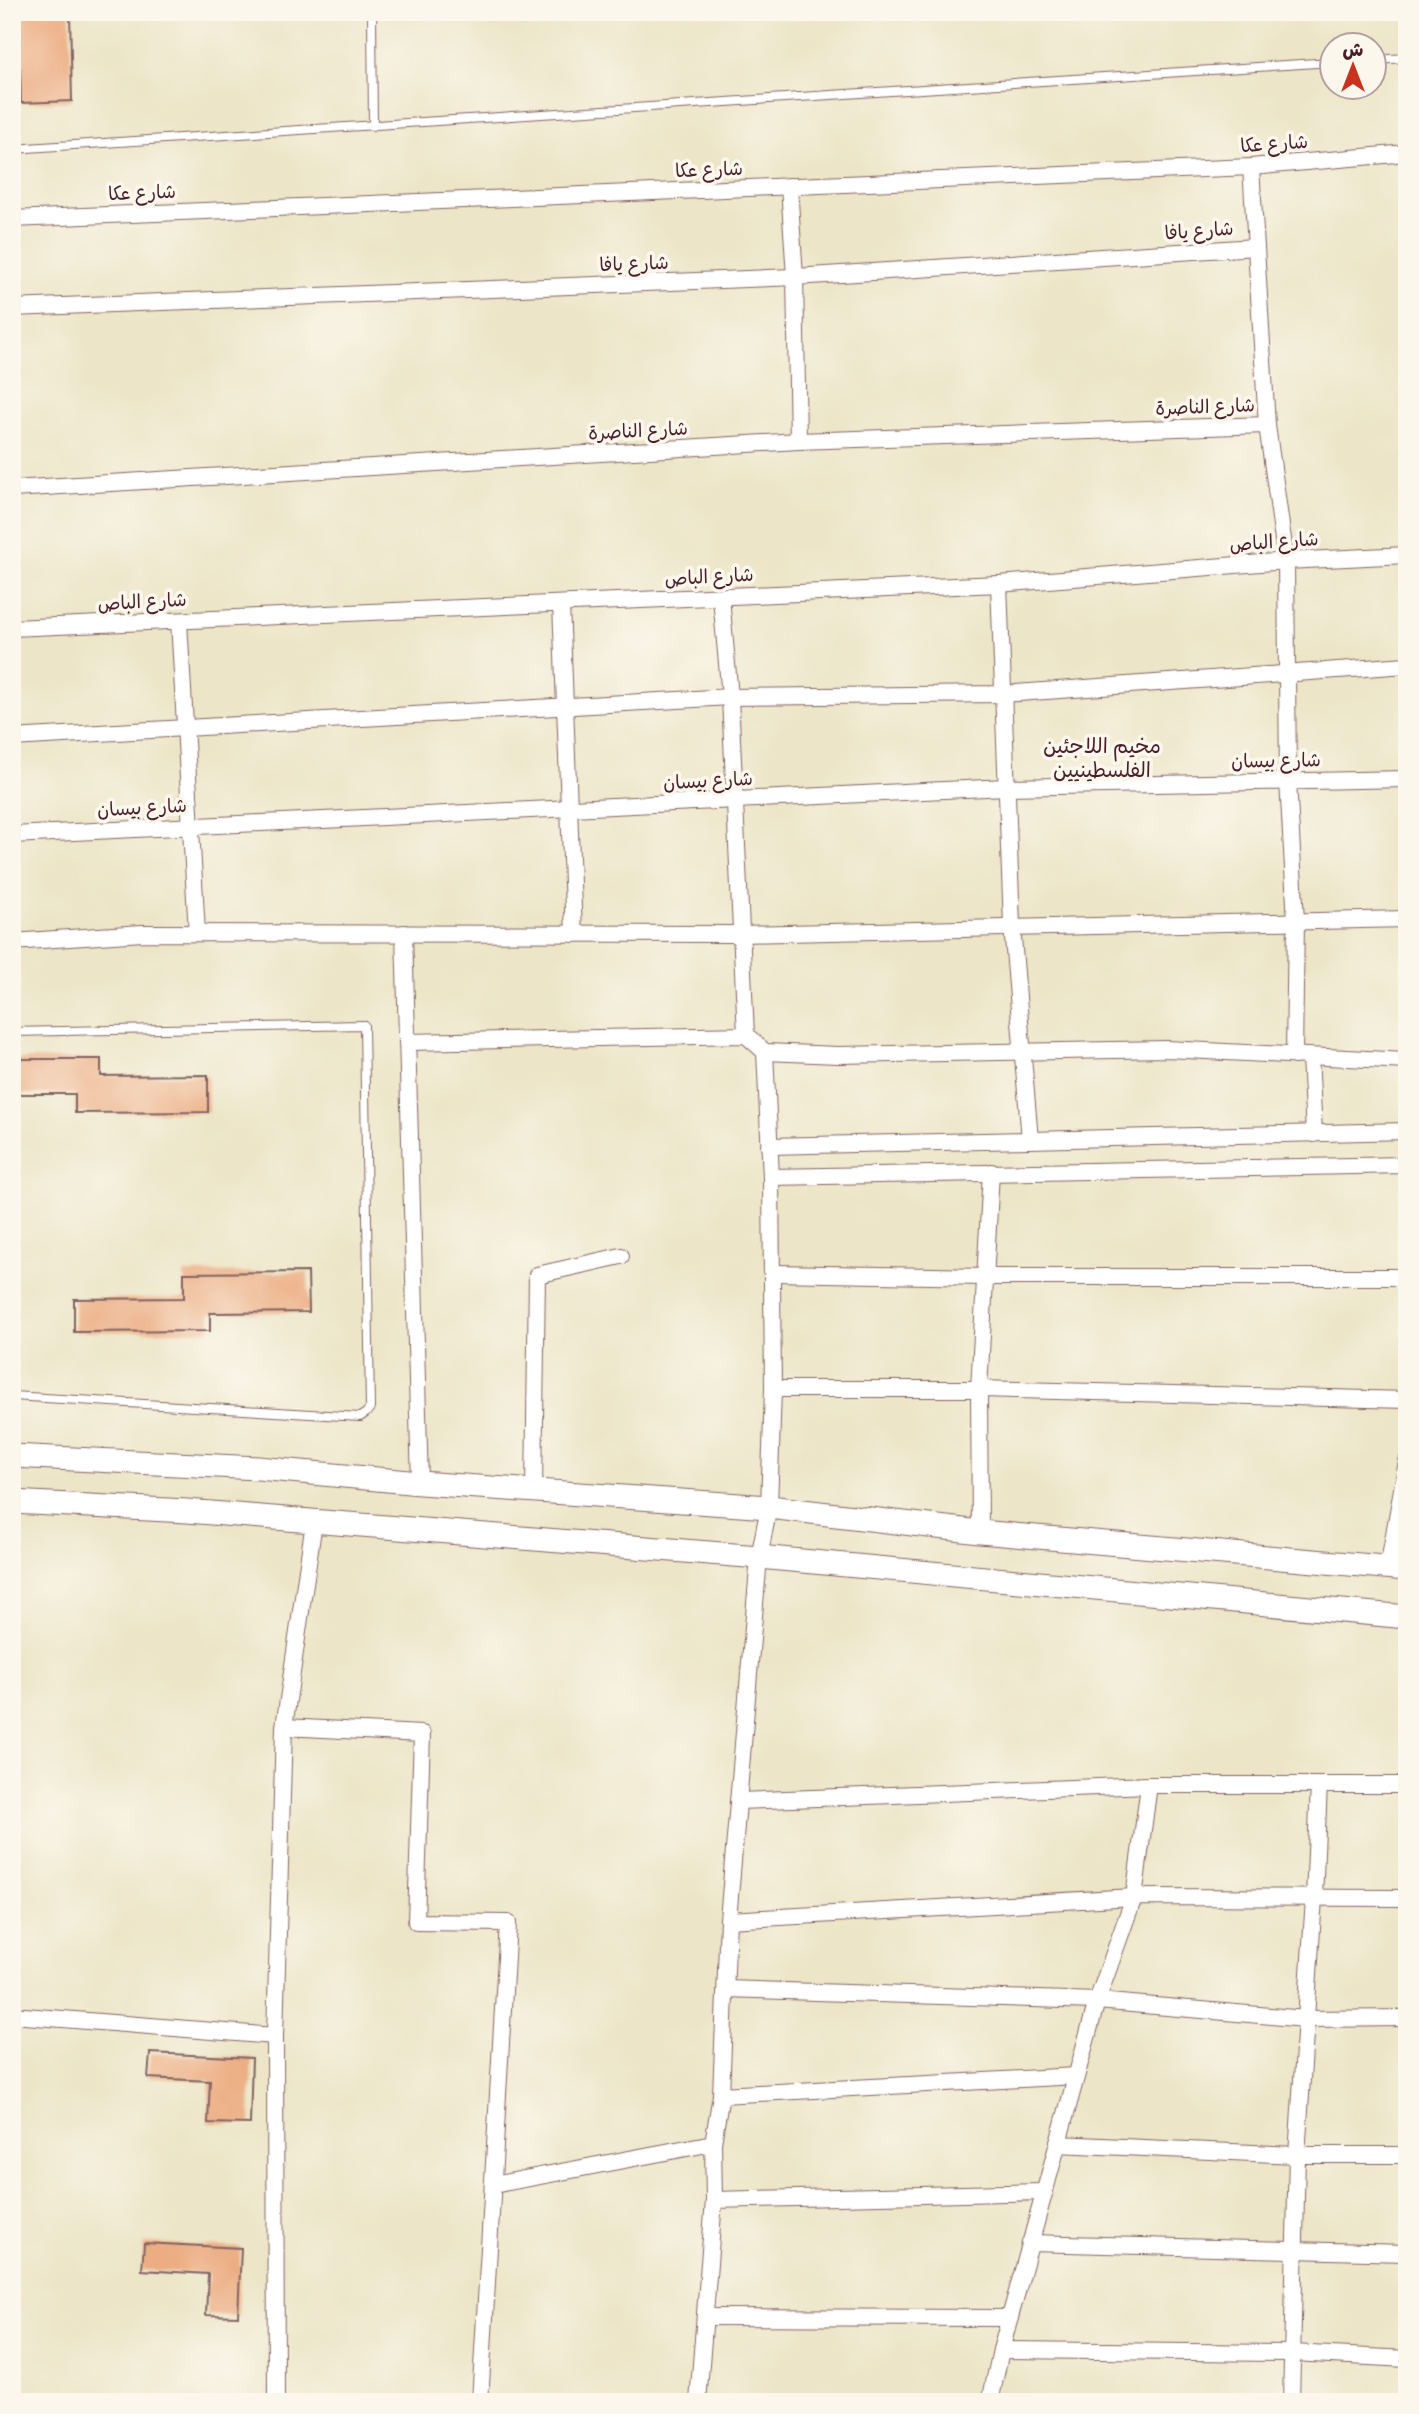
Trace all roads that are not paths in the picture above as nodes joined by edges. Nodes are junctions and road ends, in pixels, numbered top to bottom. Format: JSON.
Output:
{"nodes":[{"id":1,"x":372,"y":12,"type":"edge"},
{"id":2,"x":1407,"y":58,"type":"edge"},
{"id":3,"x":1388,"y":59,"type":"edge"},
{"id":4,"x":1318,"y":63,"type":"edge"},
{"id":5,"x":373,"y":126,"type":"junction"},
{"id":6,"x":12,"y":149,"type":"edge"},
{"id":7,"x":1407,"y":153,"type":"edge"},
{"id":8,"x":1251,"y":167,"type":"junction"},
{"id":9,"x":789,"y":186,"type":"junction"},
{"id":10,"x":12,"y":219,"type":"edge"},
{"id":11,"x":1256,"y":247,"type":"junction"},
{"id":12,"x":795,"y":277,"type":"junction"},
{"id":13,"x":12,"y":308,"type":"edge"},
{"id":14,"x":1267,"y":425,"type":"junction"},
{"id":15,"x":798,"y":442,"type":"junction"},
{"id":16,"x":12,"y":489,"type":"edge"},
{"id":17,"x":1407,"y":555,"type":"edge"},
{"id":18,"x":1286,"y":561,"type":"junction"},
{"id":19,"x":999,"y":584,"type":"junction"},
{"id":20,"x":721,"y":597,"type":"junction"},
{"id":21,"x":561,"y":604,"type":"junction"},
{"id":22,"x":179,"y":621,"type":"junction"},
{"id":23,"x":12,"y":628,"type":"edge"},
{"id":24,"x":1407,"y":665,"type":"edge"},
{"id":25,"x":1287,"y":673,"type":"junction"},
{"id":26,"x":1003,"y":694,"type":"junction"},
{"id":27,"x":730,"y":697,"type":"junction"},
{"id":28,"x":565,"y":705,"type":"junction"},
{"id":29,"x":185,"y":728,"type":"junction"},
{"id":30,"x":12,"y":738,"type":"edge"},
{"id":31,"x":1407,"y":779,"type":"edge"},
{"id":32,"x":1288,"y":780,"type":"junction"},
{"id":33,"x":1006,"y":787,"type":"junction"},
{"id":34,"x":735,"y":799,"type":"junction"},
{"id":35,"x":569,"y":807,"type":"junction"},
{"id":36,"x":191,"y":826,"type":"junction"},
{"id":37,"x":12,"y":835,"type":"edge"},
{"id":38,"x":1407,"y":919,"type":"edge"},
{"id":39,"x":1296,"y":921,"type":"junction"},
{"id":40,"x":1012,"y":926,"type":"junction"},
{"id":41,"x":197,"y":933,"type":"junction"},
{"id":42,"x":404,"y":933,"type":"junction"},
{"id":43,"x":574,"y":934,"type":"junction"},
{"id":44,"x":740,"y":934,"type":"junction"},
{"id":45,"x":12,"y":942,"type":"edge"},
{"id":46,"x":12,"y":1032,"type":"edge"},
{"id":47,"x":746,"y":1035,"type":"junction"},
{"id":48,"x":407,"y":1042,"type":"junction"},
{"id":49,"x":765,"y":1052,"type":"junction"},
{"id":50,"x":1024,"y":1052,"type":"junction"},
{"id":51,"x":1302,"y":1056,"type":"junction"},
{"id":52,"x":1407,"y":1061,"type":"edge"},
{"id":53,"x":1407,"y":1131,"type":"edge"},
{"id":54,"x":1314,"y":1134,"type":"junction"},
{"id":55,"x":1030,"y":1140,"type":"junction"},
{"id":56,"x":769,"y":1146,"type":"junction"},
{"id":57,"x":1407,"y":1165,"type":"edge"},
{"id":58,"x":991,"y":1172,"type":"junction"},
{"id":59,"x":771,"y":1177,"type":"junction"},
{"id":60,"x":621,"y":1256,"type":"dead end"},
{"id":61,"x":773,"y":1273,"type":"junction"},
{"id":62,"x":985,"y":1277,"type":"junction"},
{"id":63,"x":1407,"y":1277,"type":"edge"},
{"id":64,"x":773,"y":1389,"type":"junction"},
{"id":65,"x":979,"y":1389,"type":"junction"},
{"id":66,"x":12,"y":1396,"type":"edge"},
{"id":67,"x":1407,"y":1400,"type":"edge"},
{"id":68,"x":12,"y":1456,"type":"edge"},
{"id":69,"x":1407,"y":1461,"type":"edge"},
{"id":70,"x":420,"y":1483,"type":"junction"},
{"id":71,"x":534,"y":1490,"type":"junction"},
{"id":72,"x":12,"y":1502,"type":"edge"},
{"id":73,"x":769,"y":1507,"type":"junction"},
{"id":74,"x":314,"y":1522,"type":"junction"},
{"id":75,"x":980,"y":1532,"type":"junction"},
{"id":76,"x":759,"y":1558,"type":"junction"},
{"id":77,"x":1397,"y":1568,"type":"edge"},
{"id":78,"x":1407,"y":1617,"type":"edge"},
{"id":79,"x":284,"y":1727,"type":"junction"},
{"id":80,"x":1149,"y":1784,"type":"junction"},
{"id":81,"x":1319,"y":1785,"type":"junction"},
{"id":82,"x":1407,"y":1785,"type":"edge"},
{"id":83,"x":738,"y":1801,"type":"junction"},
{"id":84,"x":1134,"y":1897,"type":"junction"},
{"id":85,"x":1314,"y":1898,"type":"junction"},
{"id":86,"x":1407,"y":1898,"type":"edge"},
{"id":87,"x":728,"y":1920,"type":"junction"},
{"id":88,"x":726,"y":1989,"type":"junction"},
{"id":89,"x":1097,"y":2001,"type":"junction"},
{"id":90,"x":12,"y":2015,"type":"edge"},
{"id":91,"x":1407,"y":2018,"type":"edge"},
{"id":92,"x":1306,"y":2019,"type":"junction"},
{"id":93,"x":275,"y":2036,"type":"junction"},
{"id":94,"x":1076,"y":2076,"type":"junction"},
{"id":95,"x":721,"y":2095,"type":"junction"},
{"id":96,"x":713,"y":2143,"type":"junction"},
{"id":97,"x":1058,"y":2144,"type":"junction"},
{"id":98,"x":1297,"y":2155,"type":"junction"},
{"id":99,"x":1407,"y":2155,"type":"edge"},
{"id":100,"x":493,"y":2185,"type":"junction"},
{"id":101,"x":1044,"y":2192,"type":"junction"},
{"id":102,"x":714,"y":2200,"type":"junction"},
{"id":103,"x":1030,"y":2243,"type":"junction"},
{"id":104,"x":1295,"y":2252,"type":"junction"},
{"id":105,"x":1407,"y":2253,"type":"edge"},
{"id":106,"x":706,"y":2317,"type":"junction"},
{"id":107,"x":1010,"y":2318,"type":"junction"},
{"id":108,"x":1001,"y":2350,"type":"junction"},
{"id":109,"x":1292,"y":2353,"type":"junction"},
{"id":110,"x":1407,"y":2359,"type":"edge"},
{"id":111,"x":276,"y":2402,"type":"edge"},
{"id":112,"x":480,"y":2402,"type":"edge"},
{"id":113,"x":698,"y":2402,"type":"edge"},
{"id":114,"x":990,"y":2402,"type":"edge"},
{"id":115,"x":1291,"y":2402,"type":"edge"}],
"edges":[{"from":1,"to":5,"type":"lane"},
{"from":2,"to":3,"type":"lane"},
{"from":4,"to":5,"type":"lane"},
{"from":5,"to":6,"type":"lane"},
{"from":7,"to":8,"type":"street","name":"شارع عكا"},
{"from":8,"to":9,"type":"street","name":"شارع عكا"},
{"from":8,"to":11,"type":"street"},
{"from":9,"to":10,"type":"street","name":"شارع عكا"},
{"from":9,"to":12,"type":"street"},
{"from":11,"to":12,"type":"street","name":"شارع يافا"},
{"from":11,"to":14,"type":"street"},
{"from":12,"to":13,"type":"street","name":"شارع يافا"},
{"from":12,"to":15,"type":"street"},
{"from":14,"to":15,"type":"street","name":"شارع الناصرة"},
{"from":14,"to":18,"type":"street"},
{"from":15,"to":16,"type":"street","name":"شارع الناصرة"},
{"from":17,"to":18,"type":"street","name":"شارع الباص"},
{"from":18,"to":19,"type":"street","name":"شارع الباص"},
{"from":18,"to":25,"type":"street"},
{"from":19,"to":20,"type":"street","name":"شارع الباص"},
{"from":19,"to":26,"type":"street"},
{"from":20,"to":21,"type":"street","name":"شارع الباص"},
{"from":20,"to":27,"type":"street"},
{"from":21,"to":22,"type":"street","name":"شارع الباص"},
{"from":21,"to":28,"type":"street"},
{"from":22,"to":23,"type":"street","name":"شارع الباص"},
{"from":22,"to":29,"type":"street"},
{"from":24,"to":25,"type":"street"},
{"from":25,"to":26,"type":"street"},
{"from":25,"to":32,"type":"street"},
{"from":26,"to":27,"type":"street"},
{"from":26,"to":33,"type":"street"},
{"from":27,"to":28,"type":"street"},
{"from":27,"to":34,"type":"street"},
{"from":28,"to":29,"type":"street"},
{"from":28,"to":35,"type":"street"},
{"from":29,"to":30,"type":"street"},
{"from":29,"to":36,"type":"street"},
{"from":31,"to":32,"type":"street","name":"شارع بيسان"},
{"from":32,"to":33,"type":"street","name":"شارع بيسان"},
{"from":32,"to":39,"type":"street"},
{"from":33,"to":34,"type":"street","name":"شارع بيسان"},
{"from":33,"to":40,"type":"street"},
{"from":34,"to":35,"type":"street","name":"شارع بيسان"},
{"from":34,"to":44,"type":"street"},
{"from":35,"to":36,"type":"street","name":"شارع بيسان"},
{"from":35,"to":43,"type":"street"},
{"from":36,"to":37,"type":"street","name":"شارع بيسان"},
{"from":36,"to":41,"type":"street"},
{"from":38,"to":39,"type":"street"},
{"from":39,"to":40,"type":"street"},
{"from":39,"to":51,"type":"street"},
{"from":40,"to":44,"type":"street"},
{"from":40,"to":50,"type":"street"},
{"from":41,"to":42,"type":"street"},
{"from":41,"to":45,"type":"street"},
{"from":42,"to":43,"type":"street"},
{"from":42,"to":48,"type":"street"},
{"from":43,"to":44,"type":"street"},
{"from":44,"to":47,"type":"street"},
{"from":46,"to":66,"type":"lane"},
{"from":47,"to":48,"type":"street"},
{"from":47,"to":49,"type":"street"},
{"from":48,"to":70,"type":"street"},
{"from":49,"to":50,"type":"street"},
{"from":49,"to":56,"type":"street"},
{"from":50,"to":51,"type":"street"},
{"from":50,"to":55,"type":"street"},
{"from":51,"to":52,"type":"street"},
{"from":51,"to":54,"type":"street"},
{"from":53,"to":54,"type":"street"},
{"from":54,"to":55,"type":"street"},
{"from":55,"to":56,"type":"street"},
{"from":56,"to":59,"type":"street"},
{"from":57,"to":58,"type":"street"},
{"from":58,"to":59,"type":"street"},
{"from":58,"to":62,"type":"street"},
{"from":59,"to":61,"type":"street"},
{"from":60,"to":71,"type":"street"},
{"from":61,"to":62,"type":"street"},
{"from":61,"to":64,"type":"street"},
{"from":62,"to":63,"type":"street"},
{"from":62,"to":65,"type":"street"},
{"from":64,"to":65,"type":"street"},
{"from":64,"to":73,"type":"street"},
{"from":65,"to":67,"type":"street"},
{"from":65,"to":75,"type":"street"},
{"from":68,"to":70,"type":"main road"},
{"from":69,"to":77,"type":"street"},
{"from":70,"to":71,"type":"main road"},
{"from":71,"to":73,"type":"main road"},
{"from":72,"to":74,"type":"main road"},
{"from":73,"to":75,"type":"main road"},
{"from":73,"to":76,"type":"street"},
{"from":74,"to":76,"type":"main road"},
{"from":74,"to":79,"type":"street"},
{"from":75,"to":77,"type":"main road"},
{"from":76,"to":78,"type":"main road"},
{"from":76,"to":83,"type":"street"},
{"from":79,"to":93,"type":"street"},
{"from":79,"to":100,"type":"street"},
{"from":80,"to":81,"type":"street"},
{"from":80,"to":83,"type":"street"},
{"from":80,"to":84,"type":"street"},
{"from":81,"to":82,"type":"street"},
{"from":81,"to":85,"type":"street"},
{"from":83,"to":87,"type":"street"},
{"from":84,"to":85,"type":"street"},
{"from":84,"to":87,"type":"street"},
{"from":84,"to":89,"type":"street"},
{"from":85,"to":86,"type":"street"},
{"from":85,"to":92,"type":"street"},
{"from":87,"to":88,"type":"street"},
{"from":88,"to":89,"type":"street"},
{"from":88,"to":95,"type":"street"},
{"from":89,"to":92,"type":"street"},
{"from":89,"to":94,"type":"street"},
{"from":90,"to":93,"type":"street"},
{"from":91,"to":92,"type":"street"},
{"from":92,"to":98,"type":"street"},
{"from":93,"to":111,"type":"street"},
{"from":94,"to":95,"type":"street"},
{"from":94,"to":97,"type":"street"},
{"from":95,"to":96,"type":"street"},
{"from":96,"to":100,"type":"street"},
{"from":96,"to":102,"type":"street"},
{"from":97,"to":98,"type":"street"},
{"from":97,"to":101,"type":"street"},
{"from":98,"to":99,"type":"street"},
{"from":98,"to":104,"type":"street"},
{"from":100,"to":112,"type":"street"},
{"from":101,"to":102,"type":"street"},
{"from":101,"to":103,"type":"street"},
{"from":102,"to":106,"type":"street"},
{"from":103,"to":104,"type":"street"},
{"from":103,"to":107,"type":"street"},
{"from":104,"to":105,"type":"street"},
{"from":104,"to":109,"type":"street"},
{"from":106,"to":107,"type":"street"},
{"from":106,"to":113,"type":"street"},
{"from":107,"to":108,"type":"street"},
{"from":108,"to":109,"type":"street"},
{"from":108,"to":114,"type":"street"},
{"from":109,"to":110,"type":"street"},
{"from":109,"to":115,"type":"street"}]}
